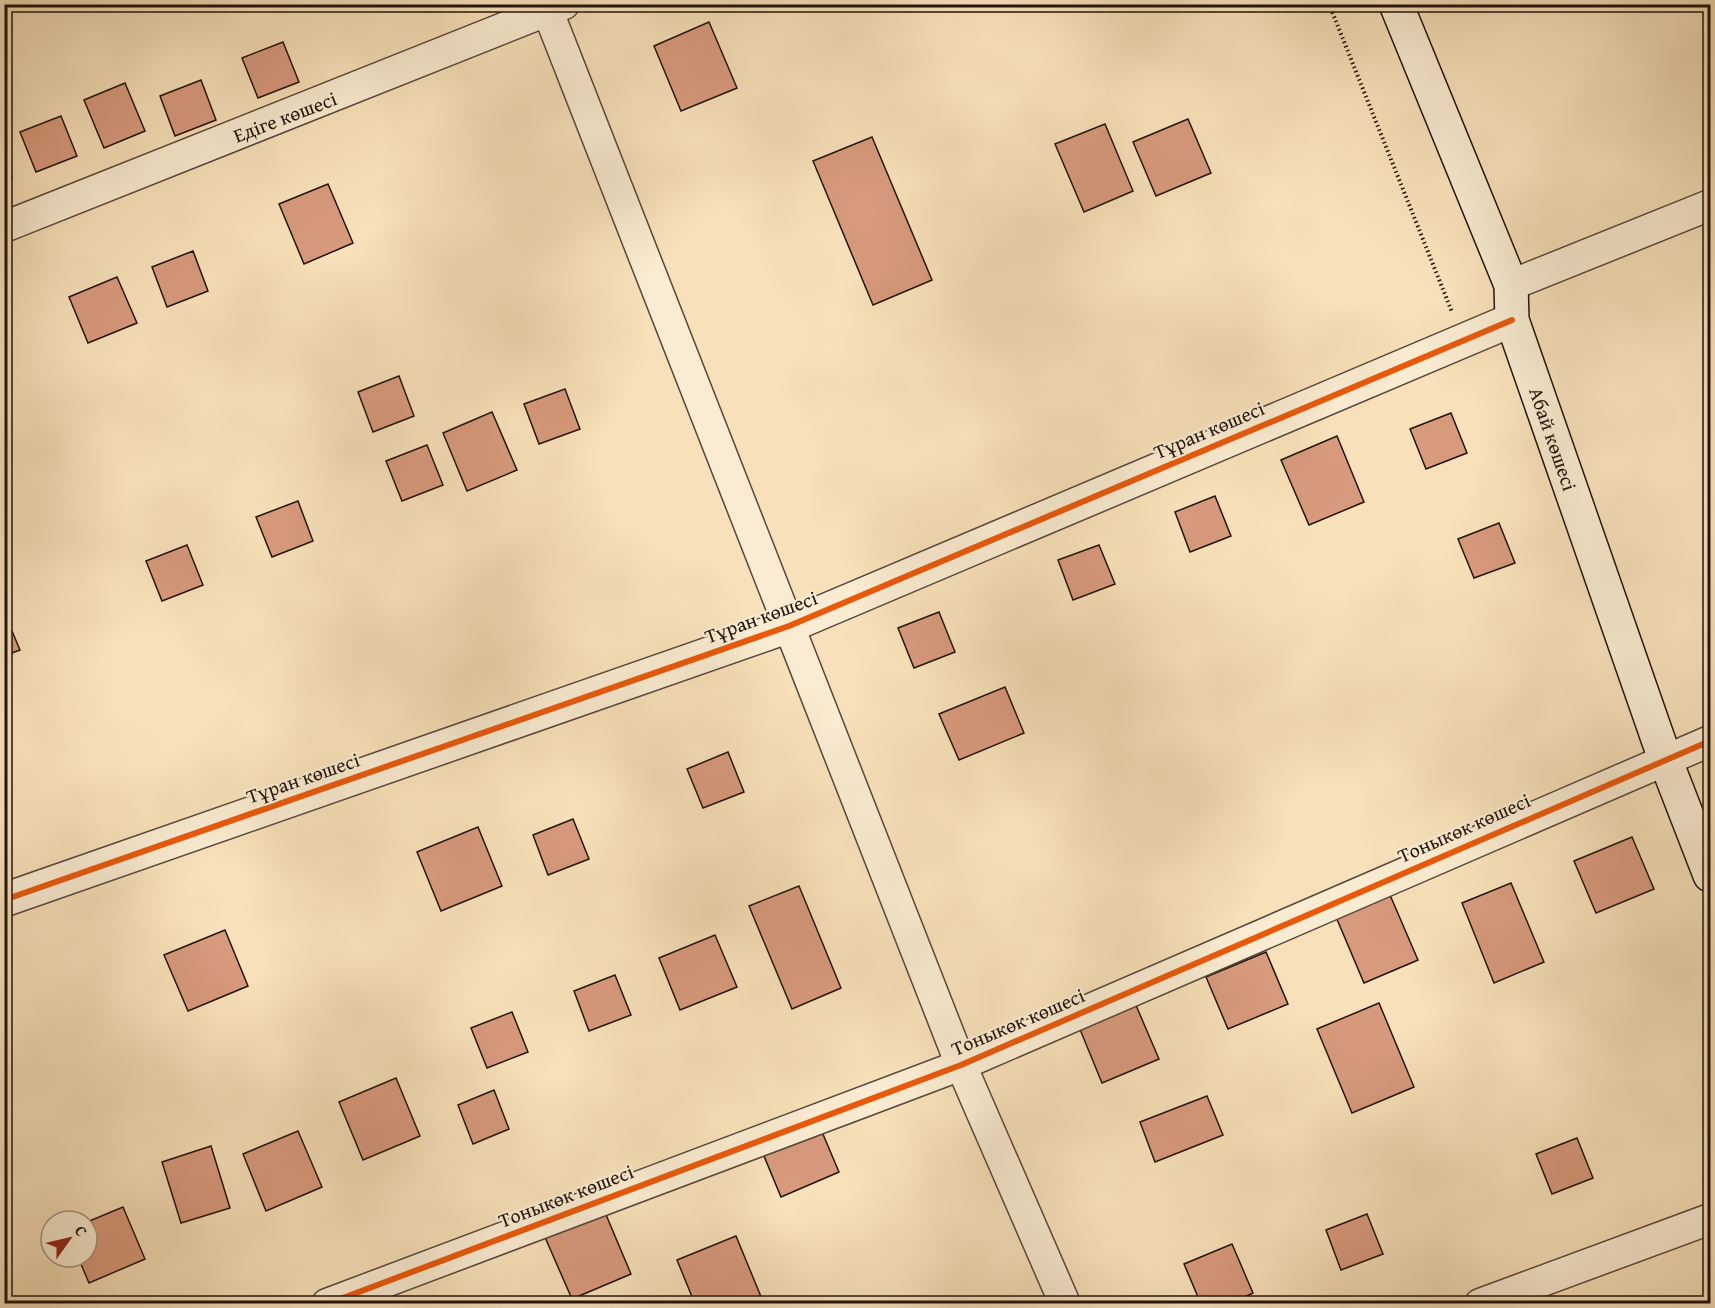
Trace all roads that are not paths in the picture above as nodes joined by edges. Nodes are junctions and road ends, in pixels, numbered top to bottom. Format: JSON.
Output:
{"nodes":[{"id":1,"x":1396,"y":4,"type":"edge"},
{"id":2,"x":552,"y":7,"type":"edge"},
{"id":3,"x":1710,"y":205,"type":"edge"},
{"id":4,"x":4,"y":227,"type":"edge"},
{"id":5,"x":1511,"y":285,"type":"junction"},
{"id":6,"x":1512,"y":321,"type":"junction"},
{"id":7,"x":789,"y":626,"type":"junction"},
{"id":8,"x":1710,"y":741,"type":"edge"},
{"id":9,"x":1665,"y":759,"type":"junction"},
{"id":10,"x":1710,"y":875,"type":"edge"},
{"id":11,"x":4,"y":900,"type":"edge"},
{"id":12,"x":961,"y":1065,"type":"junction"},
{"id":13,"x":1710,"y":1219,"type":"edge"},
{"id":14,"x":327,"y":1304,"type":"edge"},
{"id":15,"x":1065,"y":1304,"type":"edge"},
{"id":16,"x":1480,"y":1304,"type":"edge"}],
"edges":[{"from":1,"to":5,"type":"street","name":"Абай көшесі"},
{"from":2,"to":4,"type":"street","name":"Едіге көшесі"},
{"from":2,"to":7,"type":"street"},
{"from":3,"to":5,"type":"street"},
{"from":5,"to":6,"type":"street","name":"Абай көшесі"},
{"from":6,"to":7,"type":"street","name":"Тұран көшесі"},
{"from":6,"to":9,"type":"street","name":"Абай көшесі"},
{"from":7,"to":11,"type":"street","name":"Тұран көшесі"},
{"from":7,"to":12,"type":"street"},
{"from":8,"to":9,"type":"street","name":"Тоныкөк көшесі"},
{"from":9,"to":10,"type":"street","name":"Абай көшесі"},
{"from":9,"to":12,"type":"street","name":"Тоныкөк көшесі"},
{"from":12,"to":14,"type":"street","name":"Тоныкөк көшесі"},
{"from":12,"to":15,"type":"street"},
{"from":13,"to":16,"type":"street"}]}
